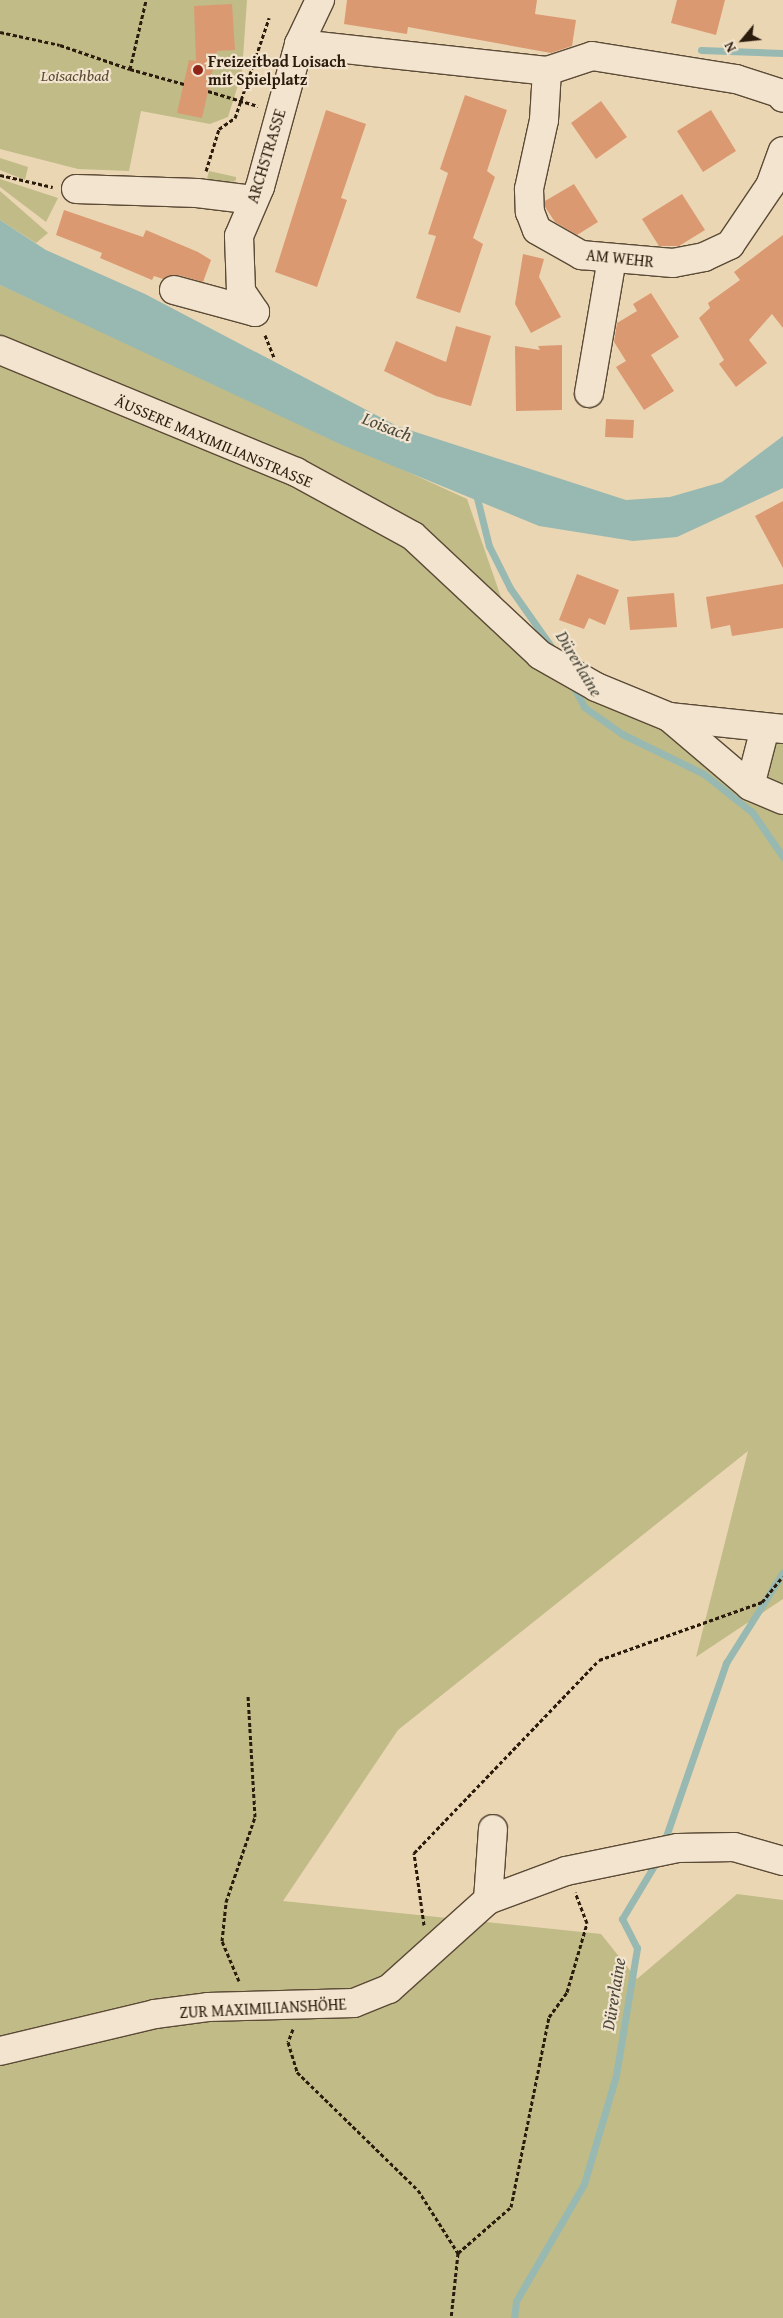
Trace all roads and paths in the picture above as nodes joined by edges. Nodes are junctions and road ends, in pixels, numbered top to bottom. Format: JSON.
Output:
{"nodes":[{"id":1,"x":146,"y":0,"type":"edge"},
{"id":2,"x":320,"y":0,"type":"edge"},
{"id":3,"x":269,"y":18,"type":"dead end"},
{"id":4,"x":0,"y":32,"type":"edge"},
{"id":5,"x":299,"y":44,"type":"junction"},
{"id":6,"x":130,"y":69,"type":"junction"},
{"id":7,"x":547,"y":71,"type":"junction"},
{"id":8,"x":184,"y":84,"type":"dead end"},
{"id":9,"x":208,"y":91,"type":"dead end"},
{"id":10,"x":782,"y":94,"type":"edge"},
{"id":11,"x":241,"y":101,"type":"junction"},
{"id":12,"x":280,"y":113,"type":"junction"},
{"id":13,"x":783,"y":151,"type":"edge"},
{"id":14,"x":0,"y":175,"type":"edge"},
{"id":15,"x":76,"y":189,"type":"joint"},
{"id":16,"x":200,"y":193,"type":"junction"},
{"id":17,"x":253,"y":200,"type":"junction"},
{"id":18,"x":612,"y":259,"type":"junction"},
{"id":19,"x":174,"y":290,"type":"dead end"},
{"id":20,"x":0,"y":350,"type":"edge"},
{"id":21,"x":589,"y":393,"type":"dead end"},
{"id":22,"x":669,"y":717,"type":"junction"},
{"id":23,"x":774,"y":729,"type":"edge"},
{"id":24,"x":750,"y":786,"type":"junction"},
{"id":25,"x":783,"y":800,"type":"edge"},
{"id":26,"x":783,"y":1576,"type":"edge"},
{"id":27,"x":248,"y":1696,"type":"dead end"},
{"id":28,"x":493,"y":1828,"type":"dead end"},
{"id":29,"x":783,"y":1861,"type":"edge"},
{"id":30,"x":566,"y":1871,"type":"junction"},
{"id":31,"x":488,"y":1900,"type":"junction"},
{"id":32,"x":428,"y":1957,"type":"junction"},
{"id":33,"x":245,"y":2008,"type":"junction"},
{"id":34,"x":301,"y":2008,"type":"junction"},
{"id":35,"x":0,"y":2051,"type":"edge"},
{"id":36,"x":458,"y":2252,"type":"junction"},
{"id":37,"x":451,"y":2318,"type":"edge"}],
"edges":[{"from":1,"to":6,"type":"path"},
{"from":2,"to":5,"type":"street","name":"ARCHSTRASSE"},
{"from":3,"to":11,"type":"path"},
{"from":4,"to":6,"type":"path"},
{"from":5,"to":7,"type":"street"},
{"from":5,"to":12,"type":"street","name":"ARCHSTRASSE"},
{"from":6,"to":8,"type":"path"},
{"from":7,"to":10,"type":"street"},
{"from":7,"to":18,"type":"street","name":"AM WEHR"},
{"from":9,"to":11,"type":"path"},
{"from":11,"to":12,"type":"path"},
{"from":11,"to":16,"type":"path"},
{"from":12,"to":17,"type":"street","name":"ARCHSTRASSE"},
{"from":13,"to":18,"type":"street","name":"AM WEHR"},
{"from":14,"to":15,"type":"path"},
{"from":15,"to":16,"type":"street"},
{"from":16,"to":17,"type":"street"},
{"from":17,"to":19,"type":"street","name":"ARCHSTRASSE"},
{"from":18,"to":21,"type":"street"},
{"from":20,"to":22,"type":"street","name":"ÄUSSERE MAXIMILIANSTRASSE"},
{"from":22,"to":23,"type":"street","name":"ÄUSSERE MAXIMILIANSTRASSE"},
{"from":22,"to":24,"type":"street"},
{"from":23,"to":24,"type":"street"},
{"from":24,"to":25,"type":"street"},
{"from":26,"to":32,"type":"path"},
{"from":27,"to":33,"type":"path"},
{"from":28,"to":31,"type":"street"},
{"from":29,"to":30,"type":"street","name":"ZUR MAXIMILIANSHÖHE"},
{"from":30,"to":31,"type":"street","name":"ZUR MAXIMILIANSHÖHE"},
{"from":30,"to":36,"type":"path"},
{"from":31,"to":32,"type":"street","name":"ZUR MAXIMILIANSHÖHE"},
{"from":32,"to":34,"type":"street","name":"ZUR MAXIMILIANSHÖHE"},
{"from":33,"to":34,"type":"street","name":"ZUR MAXIMILIANSHÖHE"},
{"from":33,"to":35,"type":"street","name":"ZUR MAXIMILIANSHÖHE"},
{"from":34,"to":36,"type":"path"},
{"from":36,"to":37,"type":"path"}]}
